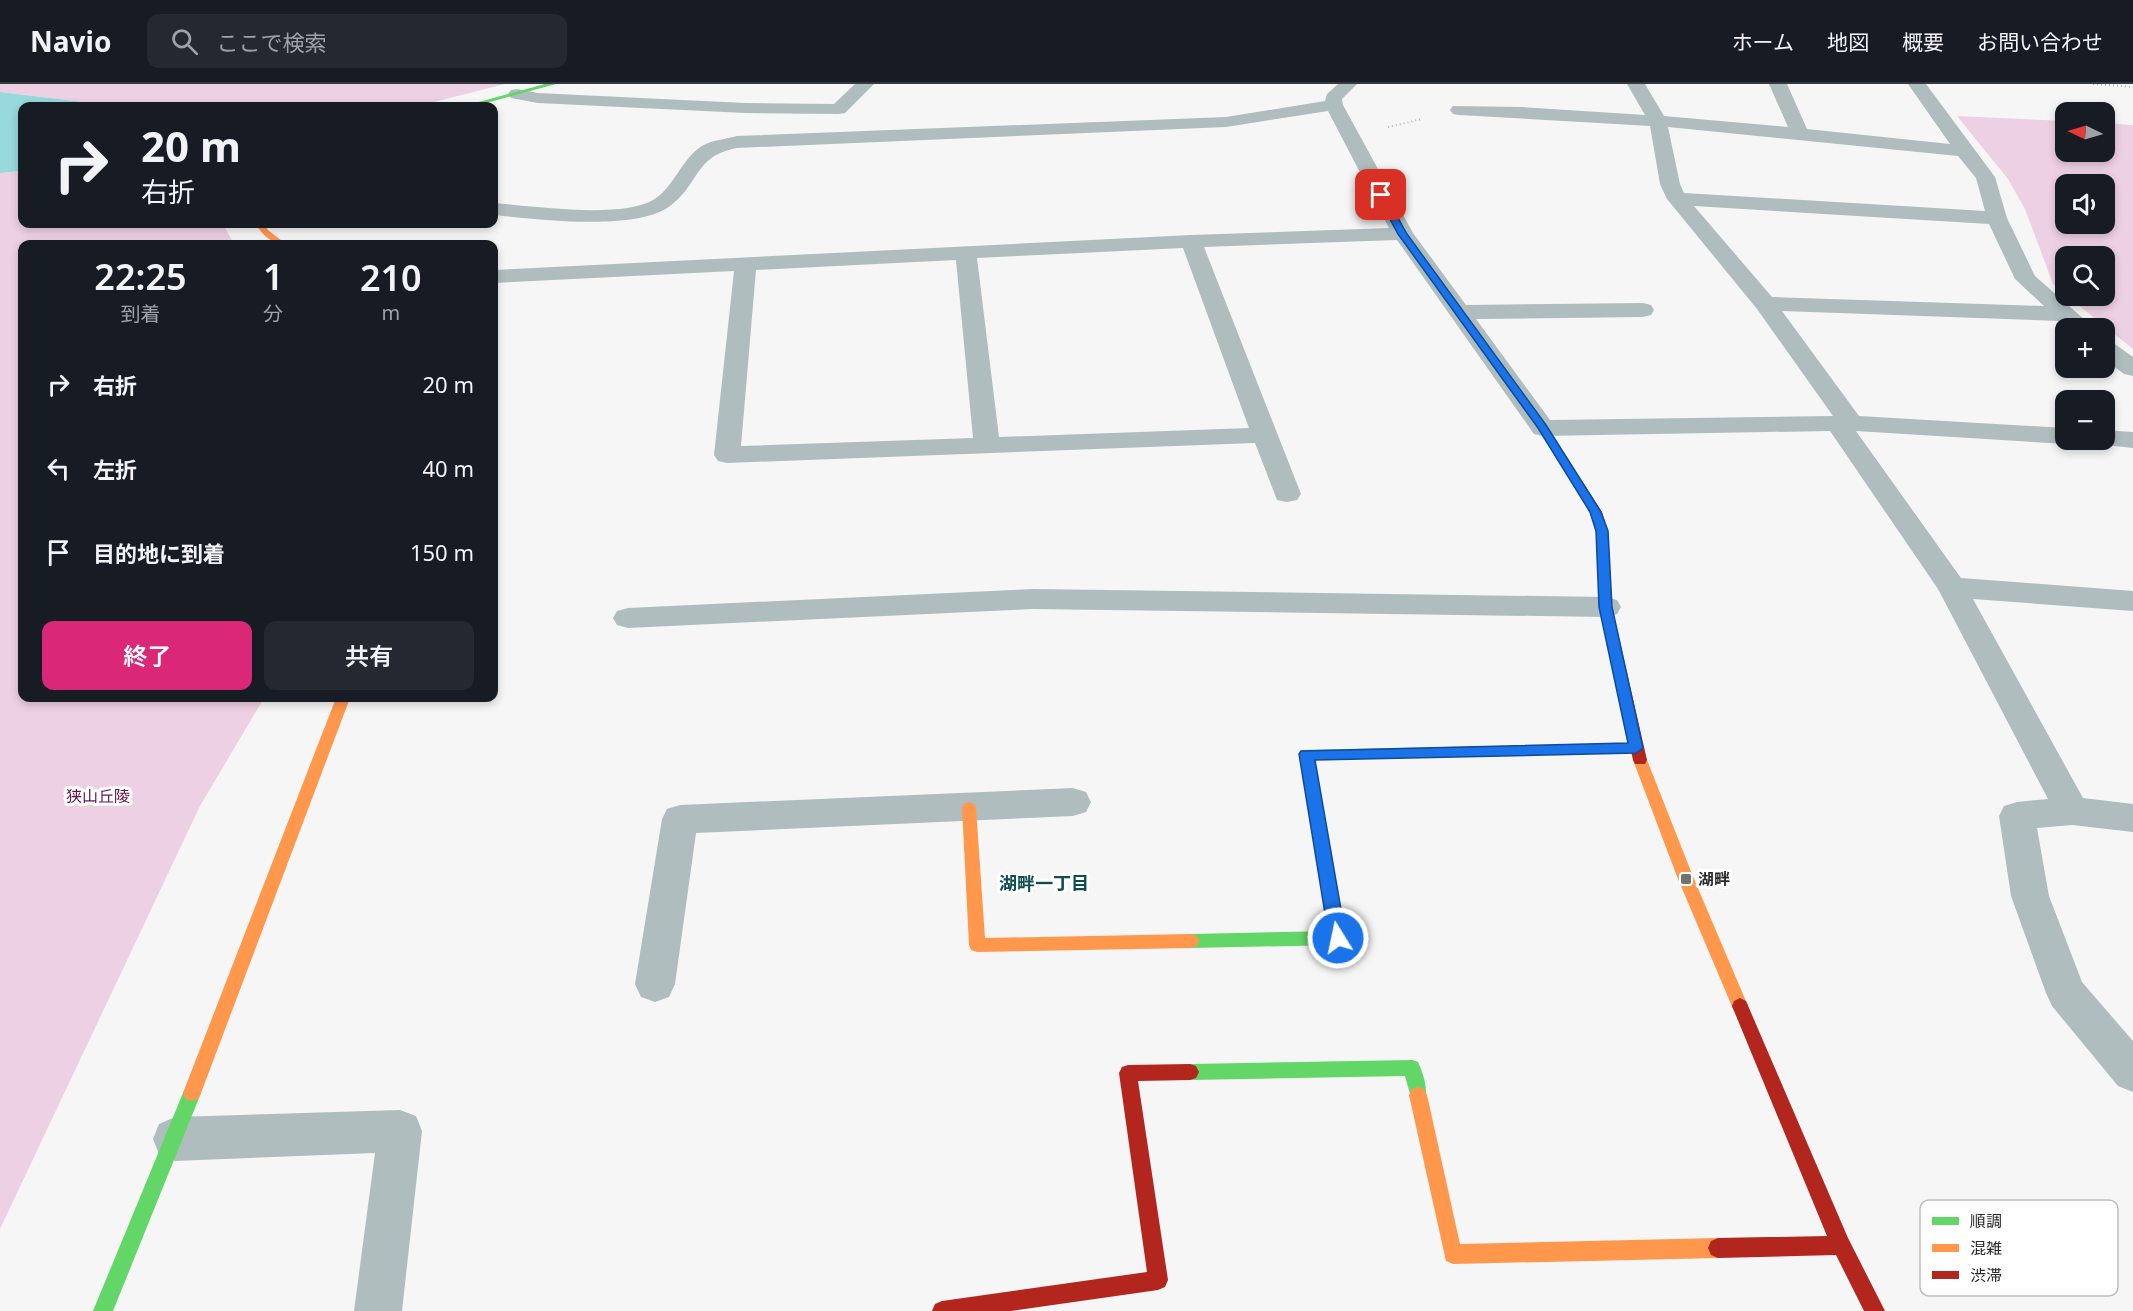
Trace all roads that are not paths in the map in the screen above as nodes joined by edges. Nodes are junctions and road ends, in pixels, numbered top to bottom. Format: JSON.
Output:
{"nodes":[{"id":1,"x":553,"y":84,"type":"edge"},
{"id":2,"x":865,"y":84,"type":"edge"},
{"id":3,"x":1348,"y":84,"type":"edge"},
{"id":4,"x":1635,"y":84,"type":"edge"},
{"id":5,"x":1778,"y":84,"type":"edge"},
{"id":6,"x":1917,"y":84,"type":"edge"},
{"id":7,"x":517,"y":94,"type":"junction"},
{"id":8,"x":484,"y":102,"type":"edge"},
{"id":9,"x":1334,"y":105,"type":"junction"},
{"id":10,"x":1459,"y":110,"type":"road end"},
{"id":11,"x":1658,"y":121,"type":"junction"},
{"id":12,"x":1800,"y":133,"type":"junction"},
{"id":13,"x":1964,"y":151,"type":"junction"},
{"id":14,"x":1677,"y":199,"type":"junction"},
{"id":15,"x":498,"y":209,"type":"edge"},
{"id":16,"x":1997,"y":218,"type":"junction"},
{"id":17,"x":262,"y":228,"type":"edge"},
{"id":18,"x":1403,"y":234,"type":"junction"},
{"id":19,"x":276,"y":240,"type":"edge"},
{"id":20,"x":1191,"y":241,"type":"junction"},
{"id":21,"x":966,"y":252,"type":"junction"},
{"id":22,"x":746,"y":264,"type":"junction"},
{"id":23,"x":498,"y":277,"type":"edge"},
{"id":24,"x":1765,"y":304,"type":"junction"},
{"id":25,"x":1643,"y":310,"type":"dead end"},
{"id":26,"x":1458,"y":312,"type":"junction"},
{"id":27,"x":2063,"y":314,"type":"junction"},
{"id":28,"x":2068,"y":318,"type":"edge"},
{"id":29,"x":2115,"y":355,"type":"edge"},
{"id":30,"x":2133,"y":369,"type":"edge"},
{"id":31,"x":1844,"y":424,"type":"junction"},
{"id":32,"x":1543,"y":428,"type":"junction"},
{"id":33,"x":1264,"y":435,"type":"junction"},
{"id":34,"x":2055,"y":435,"type":"edge"},
{"id":35,"x":2115,"y":439,"type":"edge"},
{"id":36,"x":2133,"y":440,"type":"edge"},
{"id":37,"x":987,"y":447,"type":"junction"},
{"id":38,"x":1287,"y":494,"type":"dead end"},
{"id":39,"x":1952,"y":587,"type":"junction"},
{"id":40,"x":2133,"y":601,"type":"edge"},
{"id":41,"x":1606,"y":607,"type":"junction"},
{"id":42,"x":628,"y":618,"type":"dead end"},
{"id":43,"x":341,"y":702,"type":"edge"},
{"id":44,"x":1636,"y":748,"type":"junction"},
{"id":45,"x":1073,"y":802,"type":"dead end"},
{"id":46,"x":969,"y":808,"type":"junction"},
{"id":47,"x":2072,"y":811,"type":"junction"},
{"id":48,"x":2133,"y":818,"type":"edge"},
{"id":49,"x":655,"y":984,"type":"dead end"},
{"id":50,"x":2133,"y":1072,"type":"edge"},
{"id":51,"x":175,"y":1139,"type":"junction"},
{"id":52,"x":1841,"y":1245,"type":"junction"},
{"id":53,"x":103,"y":1311,"type":"edge"},
{"id":54,"x":378,"y":1311,"type":"edge"},
{"id":55,"x":942,"y":1311,"type":"edge"},
{"id":56,"x":1875,"y":1311,"type":"edge"}],
"edges":[{"from":1,"to":7,"type":"street"},
{"from":2,"to":7,"type":"street"},
{"from":3,"to":9,"type":"street"},
{"from":4,"to":11,"type":"street"},
{"from":5,"to":12,"type":"street"},
{"from":6,"to":13,"type":"street"},
{"from":7,"to":8,"type":"street"},
{"from":9,"to":15,"type":"street"},
{"from":9,"to":18,"type":"street"},
{"from":10,"to":11,"type":"street"},
{"from":11,"to":12,"type":"street"},
{"from":11,"to":14,"type":"street"},
{"from":12,"to":13,"type":"street"},
{"from":13,"to":16,"type":"street"},
{"from":14,"to":16,"type":"street"},
{"from":14,"to":24,"type":"street"},
{"from":16,"to":27,"type":"street"},
{"from":17,"to":19,"type":"street"},
{"from":18,"to":20,"type":"street"},
{"from":18,"to":26,"type":"street"},
{"from":20,"to":21,"type":"street"},
{"from":20,"to":33,"type":"street"},
{"from":21,"to":22,"type":"street"},
{"from":21,"to":37,"type":"street"},
{"from":22,"to":23,"type":"street"},
{"from":22,"to":37,"type":"street"},
{"from":24,"to":27,"type":"street"},
{"from":24,"to":31,"type":"street"},
{"from":25,"to":26,"type":"street"},
{"from":26,"to":32,"type":"street"},
{"from":27,"to":28,"type":"street"},
{"from":29,"to":30,"type":"street"},
{"from":31,"to":32,"type":"street"},
{"from":31,"to":34,"type":"street"},
{"from":31,"to":39,"type":"street"},
{"from":32,"to":41,"type":"street"},
{"from":33,"to":37,"type":"street"},
{"from":33,"to":38,"type":"street"},
{"from":35,"to":36,"type":"street"},
{"from":39,"to":40,"type":"street"},
{"from":39,"to":47,"type":"street"},
{"from":41,"to":42,"type":"street"},
{"from":41,"to":44,"type":"street"},
{"from":43,"to":51,"type":"street"},
{"from":44,"to":46,"type":"street"},
{"from":44,"to":52,"type":"street"},
{"from":45,"to":46,"type":"street"},
{"from":46,"to":49,"type":"street"},
{"from":47,"to":48,"type":"street"},
{"from":47,"to":50,"type":"street"},
{"from":51,"to":53,"type":"street"},
{"from":51,"to":54,"type":"street"},
{"from":52,"to":55,"type":"street"},
{"from":52,"to":56,"type":"street"}]}
